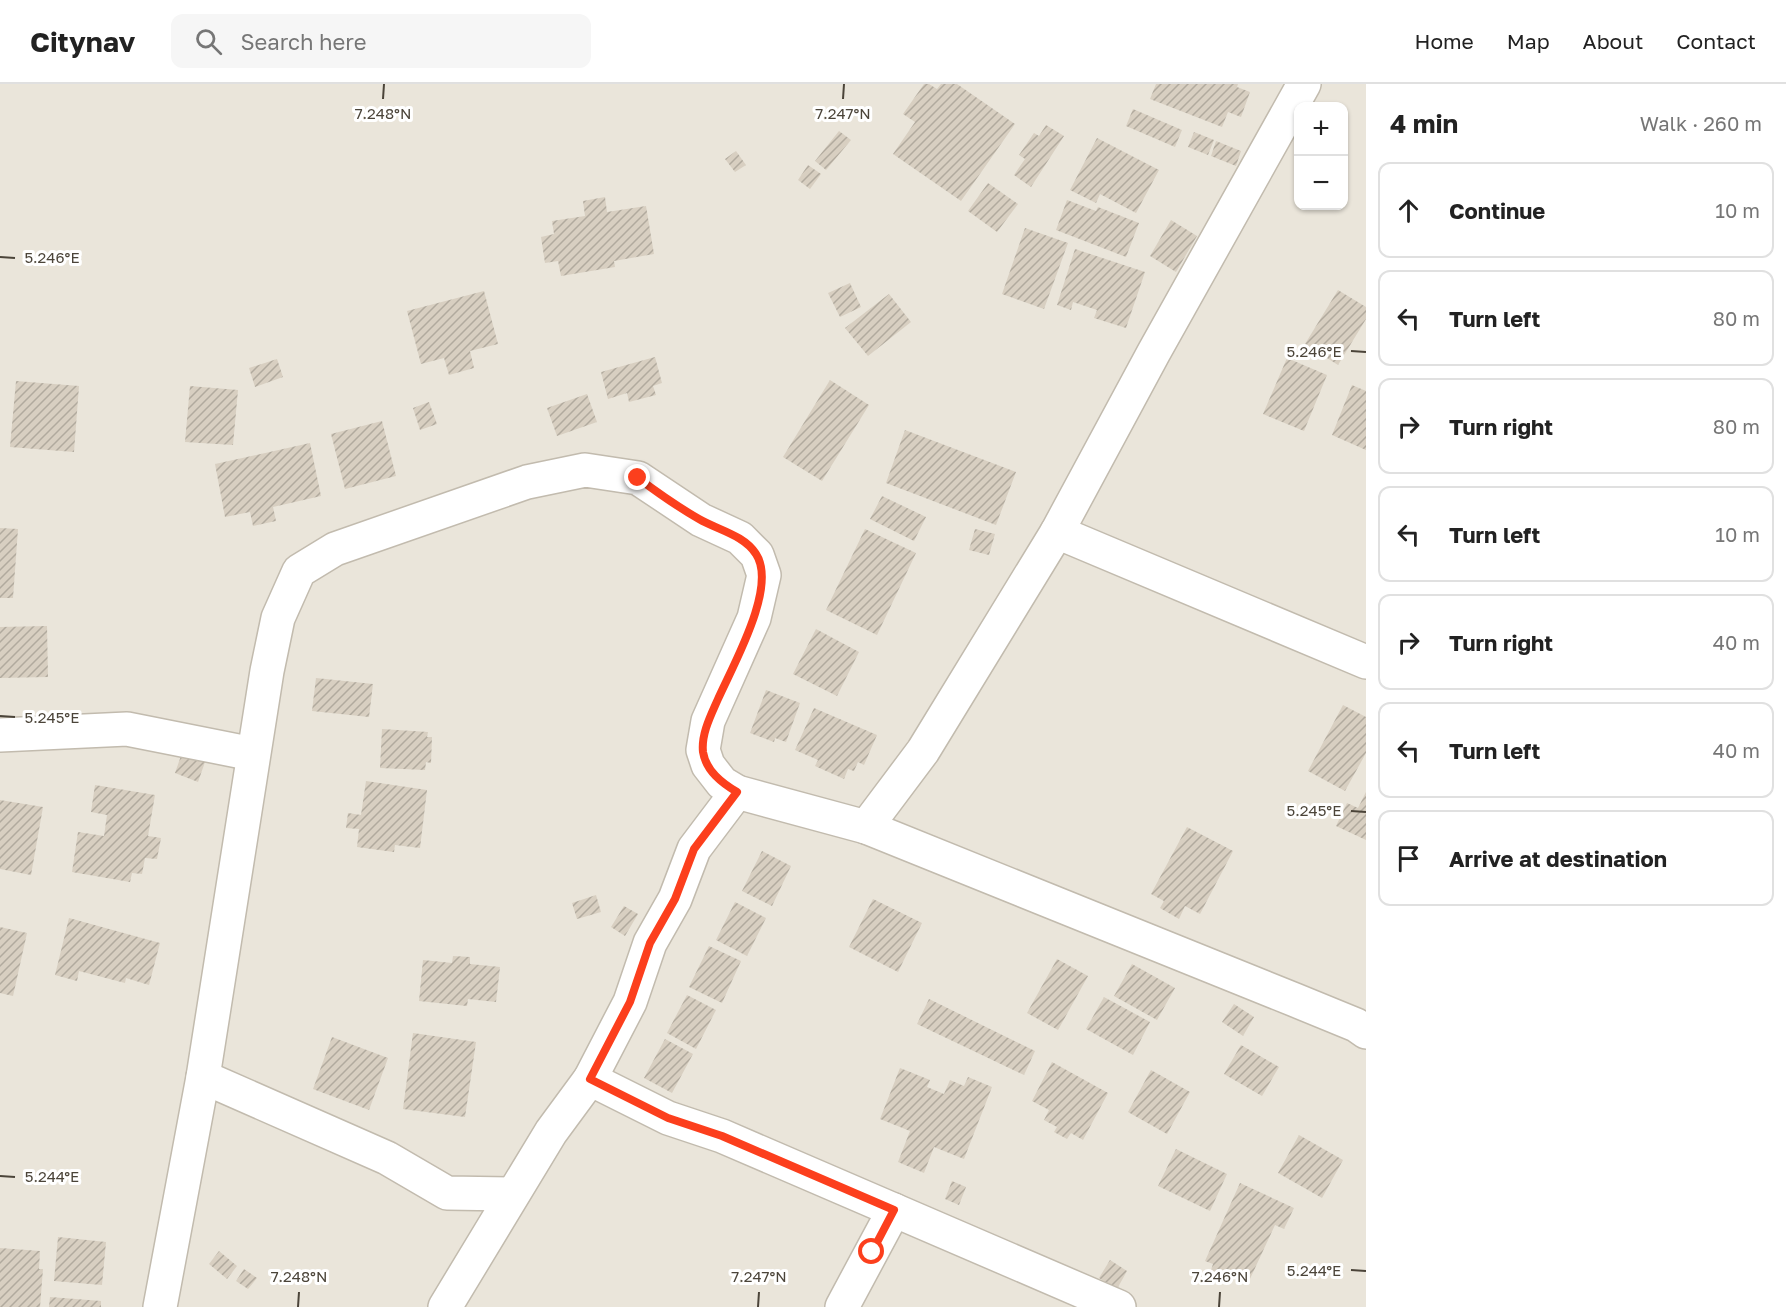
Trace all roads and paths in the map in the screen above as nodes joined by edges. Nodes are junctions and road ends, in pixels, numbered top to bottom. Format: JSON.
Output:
{"nodes":[{"id":1,"x":1304,"y":84,"type":"edge"},
{"id":2,"x":1057,"y":532,"type":"junction"},
{"id":3,"x":1366,"y":662,"type":"edge"},
{"id":4,"x":0,"y":735,"type":"edge"},
{"id":5,"x":253,"y":754,"type":"junction"},
{"id":6,"x":737,"y":792,"type":"junction"},
{"id":7,"x":866,"y":827,"type":"junction"},
{"id":8,"x":1363,"y":1021,"type":"edge"},
{"id":9,"x":203,"y":1077,"type":"junction"},
{"id":10,"x":590,"y":1079,"type":"junction"},
{"id":11,"x":512,"y":1194,"type":"junction"},
{"id":12,"x":894,"y":1210,"type":"junction"},
{"id":13,"x":160,"y":1307,"type":"edge"},
{"id":14,"x":445,"y":1307,"type":"edge"},
{"id":15,"x":842,"y":1307,"type":"edge"},
{"id":16,"x":1119,"y":1307,"type":"edge"}],
"edges":[{"from":1,"to":2,"type":"street"},
{"from":2,"to":3,"type":"street"},
{"from":2,"to":7,"type":"street"},
{"from":4,"to":5,"type":"street"},
{"from":5,"to":6,"type":"street"},
{"from":5,"to":9,"type":"street"},
{"from":6,"to":7,"type":"street"},
{"from":6,"to":10,"type":"street"},
{"from":7,"to":8,"type":"street"},
{"from":9,"to":11,"type":"street"},
{"from":9,"to":13,"type":"street"},
{"from":10,"to":11,"type":"street"},
{"from":10,"to":12,"type":"street"},
{"from":11,"to":14,"type":"street"},
{"from":12,"to":15,"type":"street"},
{"from":12,"to":16,"type":"street"}]}
